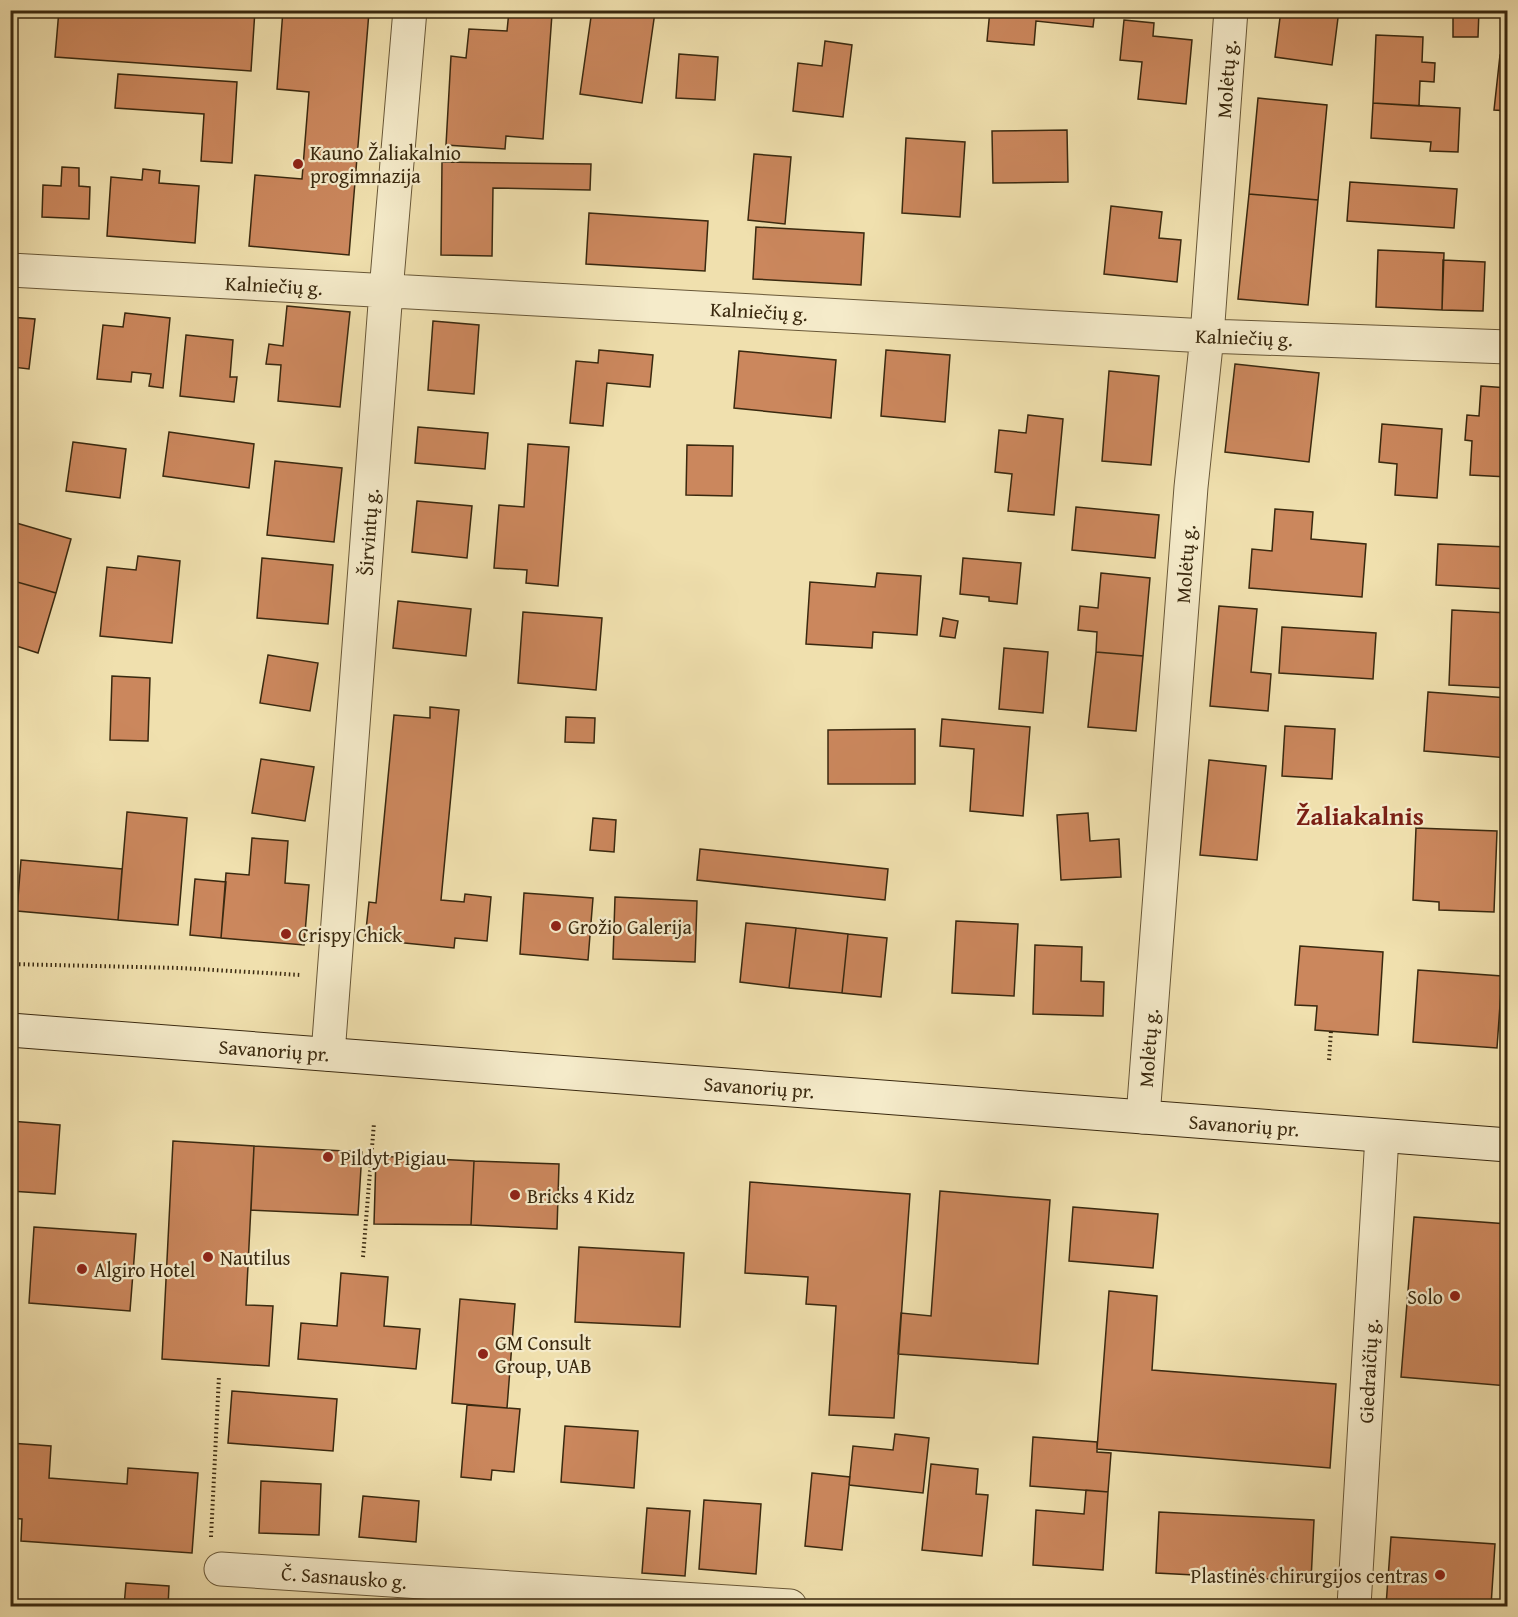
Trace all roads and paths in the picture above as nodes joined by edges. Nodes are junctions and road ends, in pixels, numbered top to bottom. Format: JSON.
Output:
{"nodes":[{"id":1,"x":410,"y":10,"type":"edge"},
{"id":2,"x":1231,"y":10,"type":"edge"},
{"id":3,"x":10,"y":270,"type":"edge"},
{"id":4,"x":386,"y":291,"type":"junction"},
{"id":5,"x":1207,"y":336,"type":"junction"},
{"id":6,"x":1508,"y":347,"type":"edge"},
{"id":7,"x":10,"y":964,"type":"edge"},
{"id":8,"x":334,"y":978,"type":"junction"},
{"id":9,"x":10,"y":1030,"type":"edge"},
{"id":10,"x":1331,"y":1031,"type":"dead end"},
{"id":11,"x":328,"y":1054,"type":"junction"},
{"id":12,"x":1329,"y":1060,"type":"dead end"},
{"id":13,"x":1143,"y":1117,"type":"junction"},
{"id":14,"x":374,"y":1123,"type":"dead end"},
{"id":15,"x":1382,"y":1136,"type":"junction"},
{"id":16,"x":1508,"y":1145,"type":"edge"},
{"id":17,"x":363,"y":1257,"type":"dead end"},
{"id":18,"x":219,"y":1376,"type":"dead end"},
{"id":19,"x":221,"y":1569,"type":"joint"},
{"id":20,"x":790,"y":1606,"type":"edge"},
{"id":21,"x":1354,"y":1606,"type":"edge"}],
"edges":[{"from":1,"to":4,"type":"street","name":"Širvintų g."},
{"from":2,"to":5,"type":"street","name":"Molėtų g."},
{"from":3,"to":4,"type":"street","name":"Kalniečių g."},
{"from":4,"to":5,"type":"street","name":"Kalniečių g."},
{"from":4,"to":8,"type":"street","name":"Širvintų g."},
{"from":5,"to":6,"type":"street","name":"Kalniečių g."},
{"from":5,"to":13,"type":"street","name":"Molėtų g."},
{"from":7,"to":8,"type":"path"},
{"from":8,"to":11,"type":"street","name":"Širvintų g."},
{"from":9,"to":11,"type":"street","name":"Savanorių pr."},
{"from":10,"to":12,"type":"path"},
{"from":11,"to":13,"type":"street","name":"Savanorių pr."},
{"from":13,"to":15,"type":"street","name":"Savanorių pr."},
{"from":14,"to":17,"type":"path"},
{"from":15,"to":16,"type":"street","name":"Savanorių pr."},
{"from":15,"to":21,"type":"street","name":"Giedraičių g."},
{"from":18,"to":19,"type":"path"},
{"from":19,"to":20,"type":"street","name":"Č. Sasnausko g."}]}
